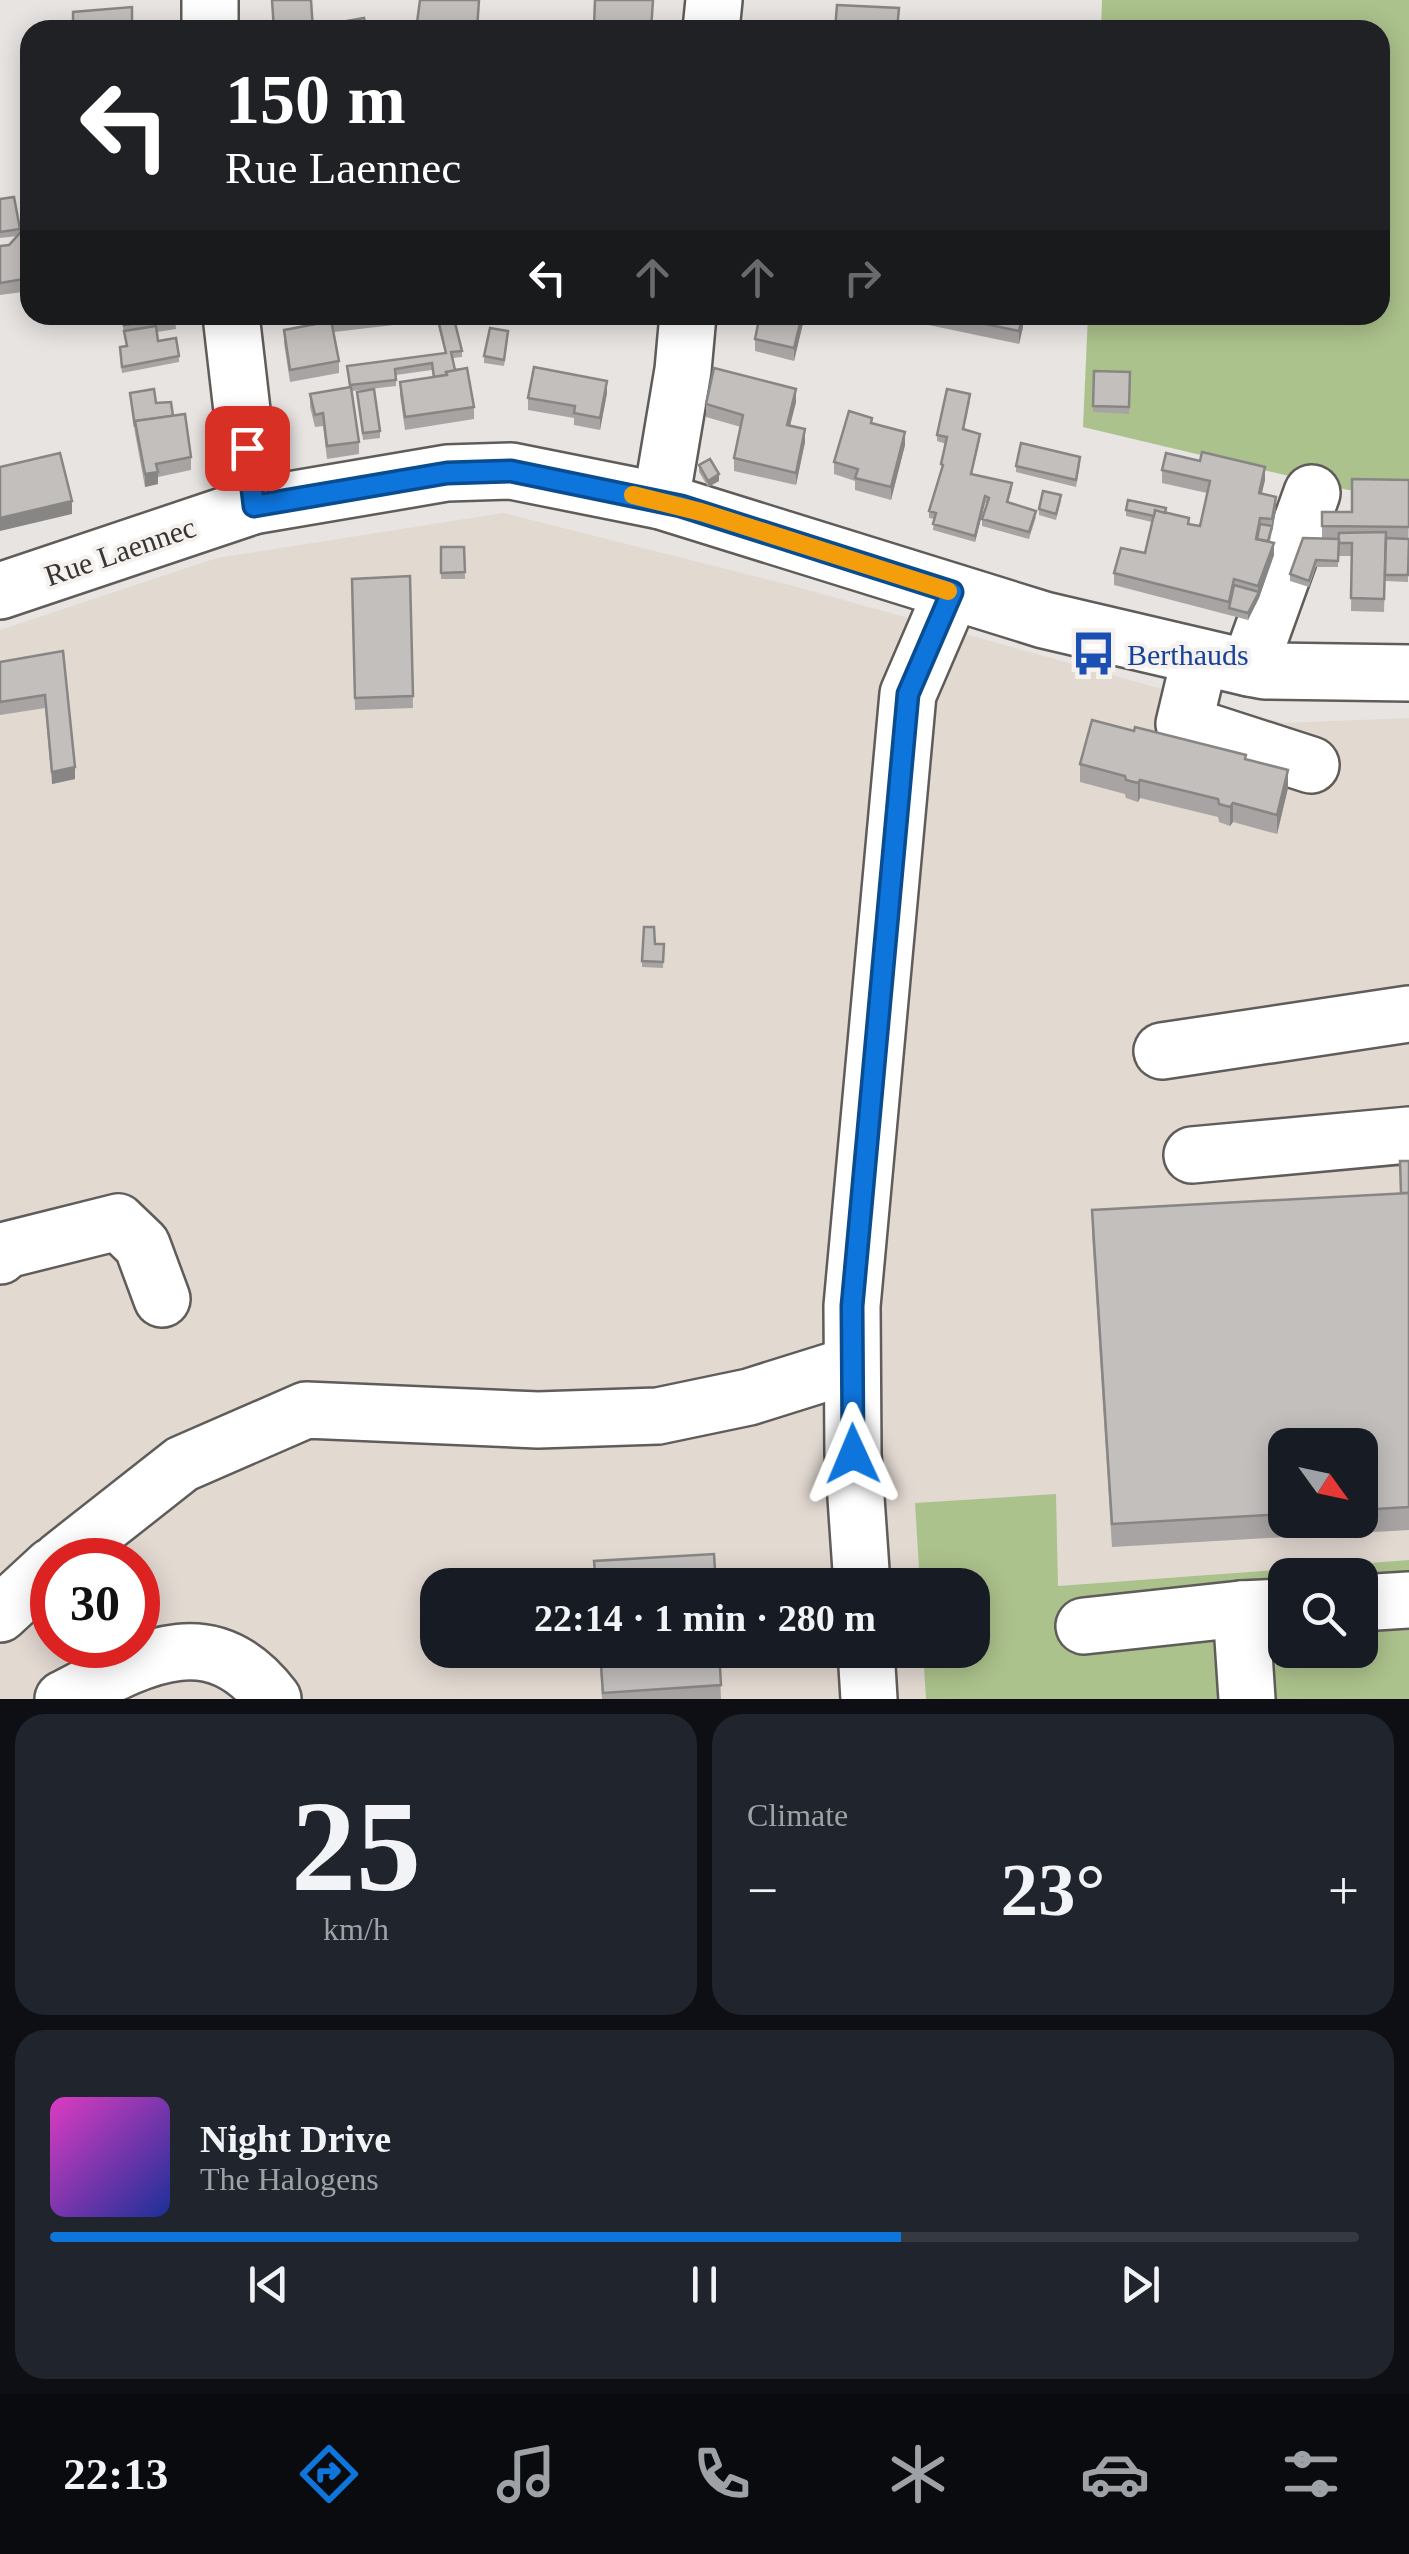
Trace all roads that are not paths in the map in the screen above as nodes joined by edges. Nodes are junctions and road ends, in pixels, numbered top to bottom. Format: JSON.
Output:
{"nodes":[{"id":1,"x":232,"y":325,"type":"edge"},
{"id":2,"x":687,"y":325,"type":"edge"},
{"id":3,"x":1312,"y":494,"type":"dead end"},
{"id":4,"x":661,"y":501,"type":"junction"},
{"id":5,"x":254,"y":506,"type":"junction"},
{"id":6,"x":0,"y":591,"type":"edge"},
{"id":7,"x":952,"y":592,"type":"junction"},
{"id":8,"x":1224,"y":662,"type":"junction"},
{"id":9,"x":1409,"y":673,"type":"edge"},
{"id":10,"x":1311,"y":765,"type":"dead end"},
{"id":11,"x":1409,"y":1014,"type":"edge"},
{"id":12,"x":1162,"y":1051,"type":"dead end"},
{"id":13,"x":1409,"y":1135,"type":"edge"},
{"id":14,"x":1192,"y":1155,"type":"dead end"},
{"id":15,"x":0,"y":1256,"type":"edge"},
{"id":16,"x":162,"y":1299,"type":"dead end"},
{"id":17,"x":852,"y":1365,"type":"junction"},
{"id":18,"x":88,"y":1538,"type":"edge"},
{"id":19,"x":861,"y":1568,"type":"edge"},
{"id":20,"x":30,"y":1586,"type":"edge"},
{"id":21,"x":1409,"y":1600,"type":"edge"},
{"id":22,"x":1378,"y":1602,"type":"edge"},
{"id":23,"x":1263,"y":1608,"type":"edge"},
{"id":24,"x":0,"y":1614,"type":"edge"},
{"id":25,"x":1084,"y":1626,"type":"dead end"},
{"id":26,"x":867,"y":1668,"type":"edge"},
{"id":27,"x":63,"y":1699,"type":"edge"},
{"id":28,"x":273,"y":1699,"type":"edge"},
{"id":29,"x":869,"y":1699,"type":"edge"},
{"id":30,"x":1246,"y":1699,"type":"edge"}],
"edges":[{"from":1,"to":5,"type":"street"},
{"from":2,"to":4,"type":"street"},
{"from":3,"to":8,"type":"street"},
{"from":4,"to":5,"type":"street","name":"Rue Laennec"},
{"from":4,"to":7,"type":"street","name":"Rue Laennec"},
{"from":5,"to":6,"type":"street","name":"Rue Laennec"},
{"from":7,"to":8,"type":"street","name":"Rue Laennec"},
{"from":7,"to":17,"type":"street"},
{"from":8,"to":9,"type":"street","name":"Rue Laennec"},
{"from":8,"to":10,"type":"street"},
{"from":11,"to":12,"type":"street"},
{"from":13,"to":14,"type":"street"},
{"from":15,"to":16,"type":"street"},
{"from":17,"to":18,"type":"street"},
{"from":17,"to":19,"type":"street"},
{"from":20,"to":24,"type":"street"},
{"from":21,"to":22,"type":"street"},
{"from":23,"to":25,"type":"street"},
{"from":23,"to":30,"type":"street"},
{"from":26,"to":29,"type":"street"},
{"from":27,"to":28,"type":"street"}]}
